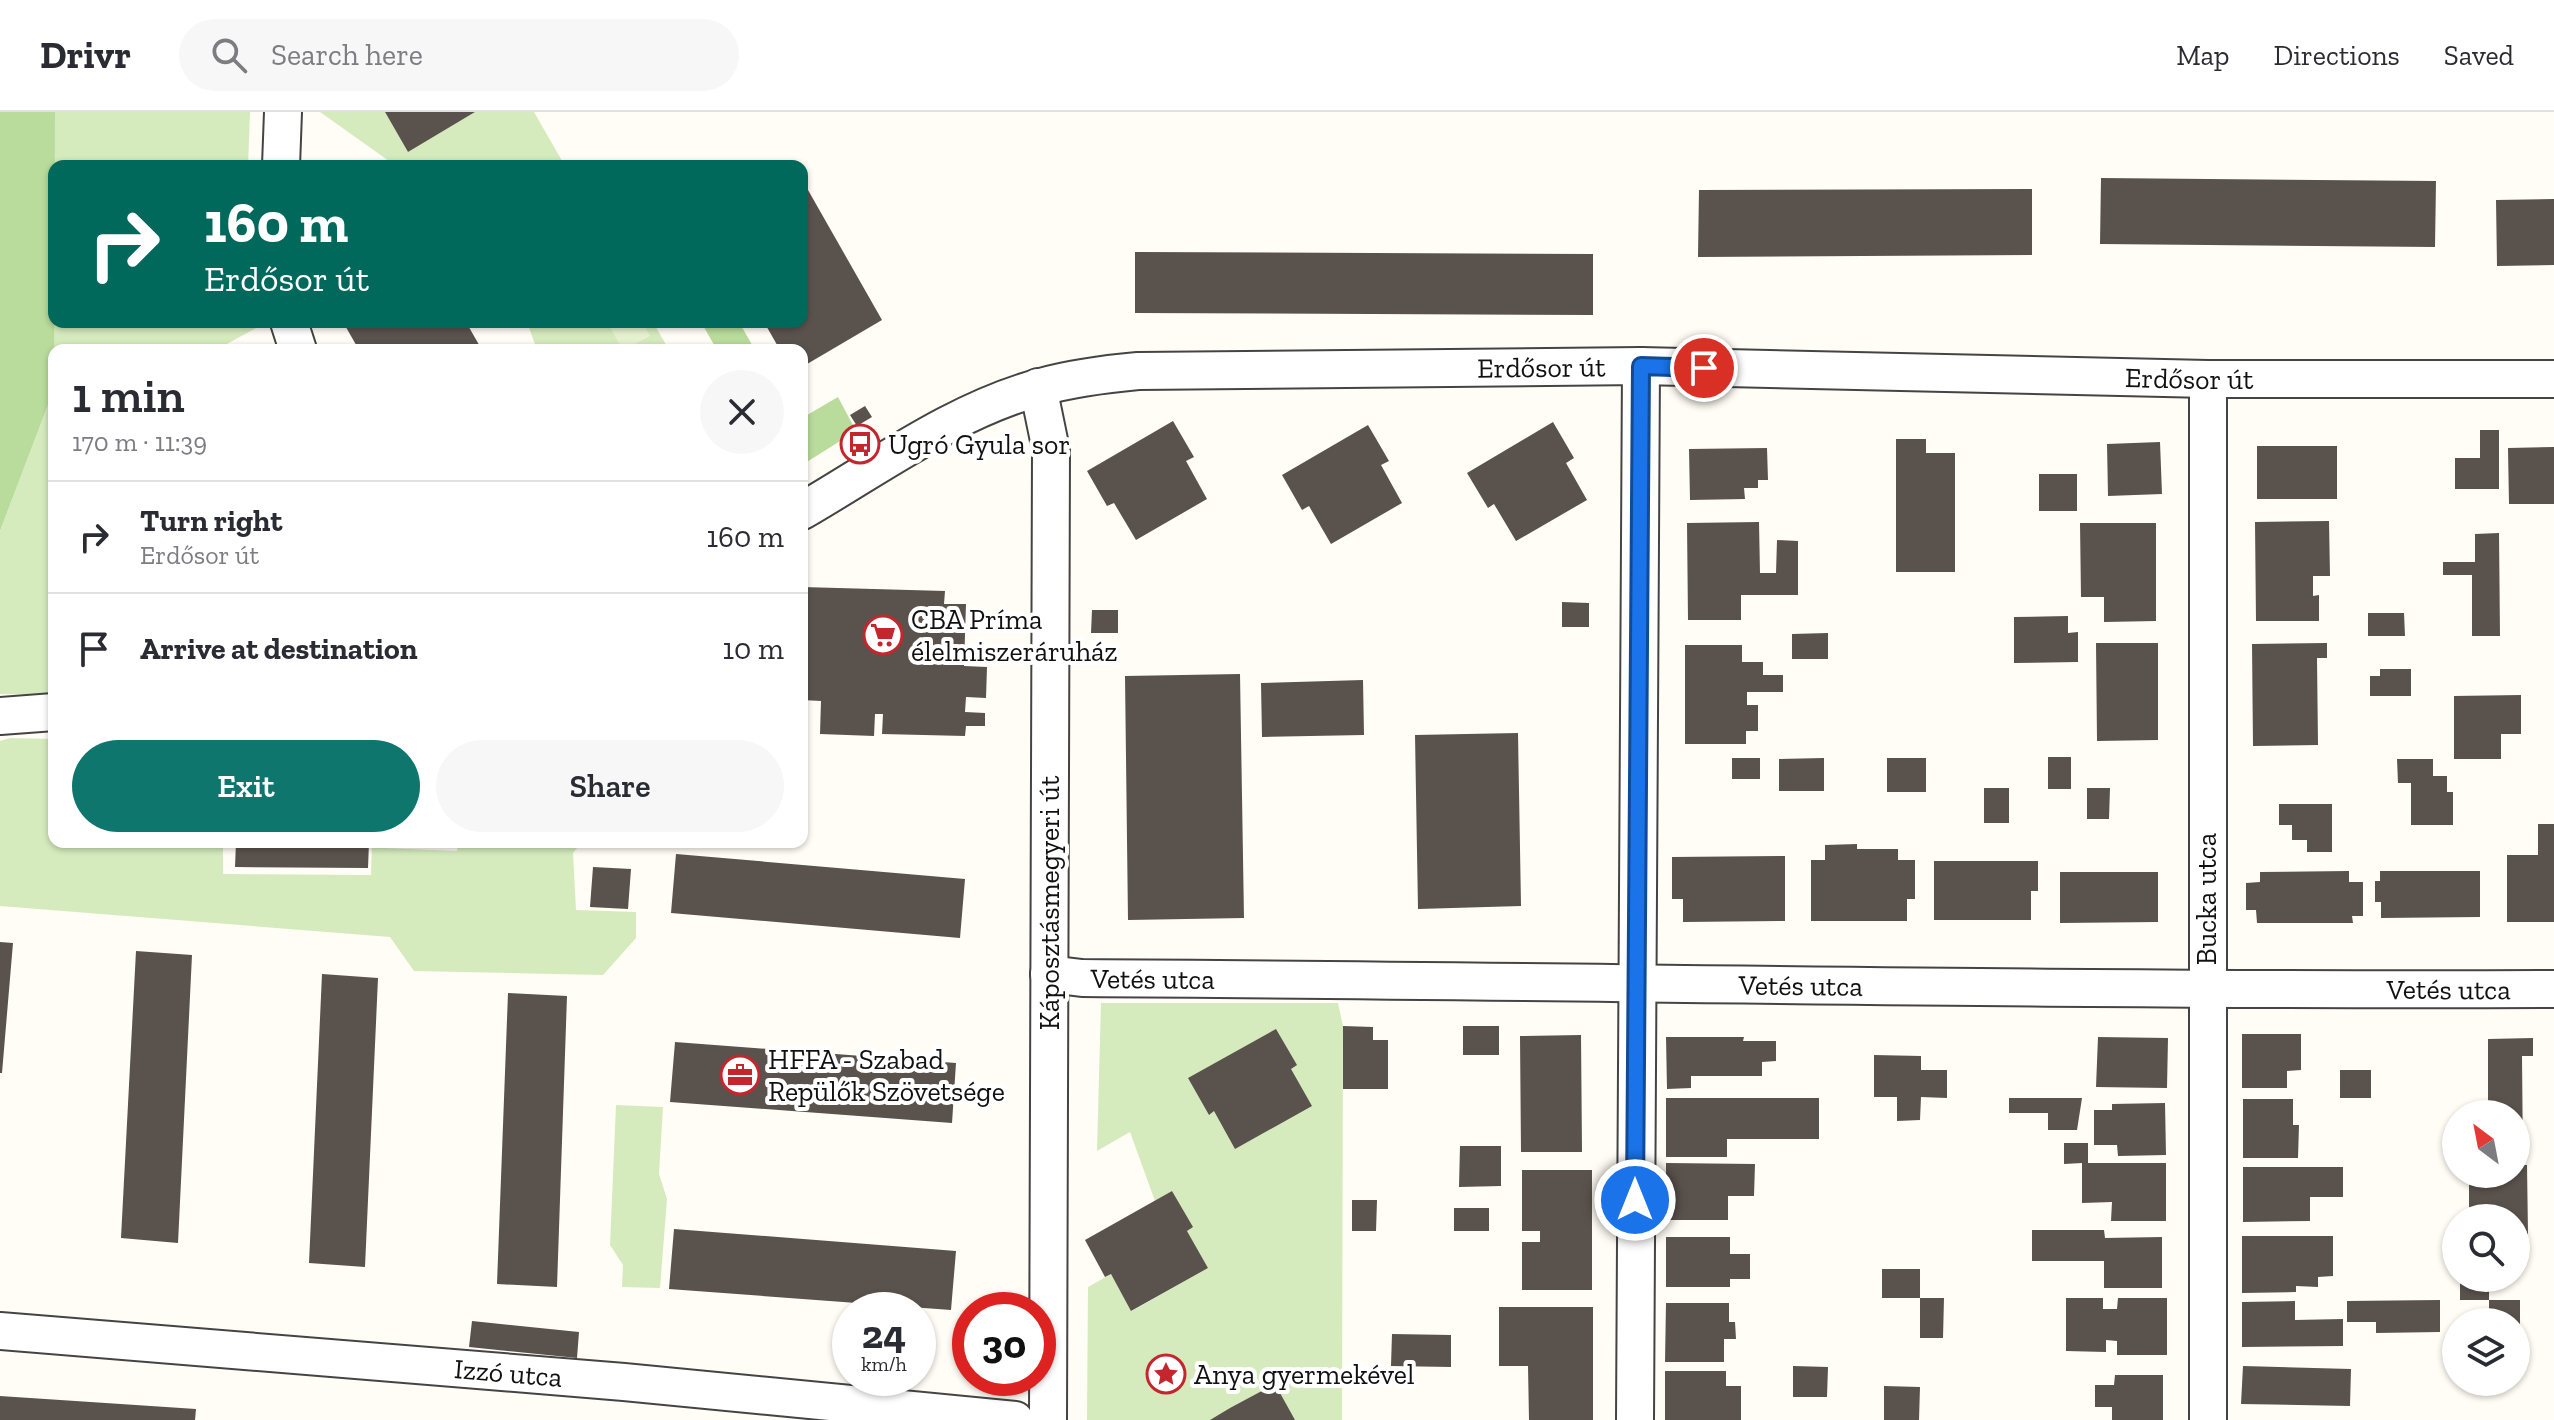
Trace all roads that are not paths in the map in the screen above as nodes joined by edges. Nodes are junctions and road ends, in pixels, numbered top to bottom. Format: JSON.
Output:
{"nodes":[{"id":1,"x":283,"y":112,"type":"edge"},
{"id":2,"x":281,"y":160,"type":"edge"},
{"id":3,"x":1641,"y":366,"type":"junction"},
{"id":4,"x":2208,"y":379,"type":"junction"},
{"id":5,"x":2554,"y":379,"type":"edge"},
{"id":6,"x":1038,"y":387,"type":"junction"},
{"id":7,"x":808,"y":507,"type":"edge"},
{"id":8,"x":48,"y":712,"type":"edge"},
{"id":9,"x":0,"y":716,"type":"edge"},
{"id":10,"x":1049,"y":974,"type":"junction"},
{"id":11,"x":1635,"y":981,"type":"junction"},
{"id":12,"x":2554,"y":989,"type":"edge"},
{"id":13,"x":2206,"y":990,"type":"junction"},
{"id":14,"x":0,"y":1331,"type":"edge"},
{"id":15,"x":1015,"y":1420,"type":"edge"},
{"id":16,"x":1048,"y":1420,"type":"edge"},
{"id":17,"x":1635,"y":1420,"type":"edge"},
{"id":18,"x":2208,"y":1420,"type":"edge"}],
"edges":[{"from":1,"to":2,"type":"street"},
{"from":3,"to":4,"type":"street","name":"Erdősor út"},
{"from":3,"to":6,"type":"street","name":"Erdősor út"},
{"from":3,"to":11,"type":"street"},
{"from":4,"to":5,"type":"street","name":"Erdősor út"},
{"from":4,"to":13,"type":"street","name":"Bucka utca"},
{"from":6,"to":7,"type":"street","name":"Erdősor út"},
{"from":6,"to":10,"type":"street","name":"Káposztásmegyeri út"},
{"from":8,"to":9,"type":"street"},
{"from":10,"to":11,"type":"street","name":"Vetés utca"},
{"from":10,"to":16,"type":"street","name":"Káposztásmegyeri út"},
{"from":11,"to":13,"type":"street","name":"Vetés utca"},
{"from":11,"to":17,"type":"street"},
{"from":12,"to":13,"type":"street","name":"Vetés utca"},
{"from":13,"to":18,"type":"street","name":"Bucka utca"},
{"from":14,"to":15,"type":"street","name":"Izzó utca"}]}
